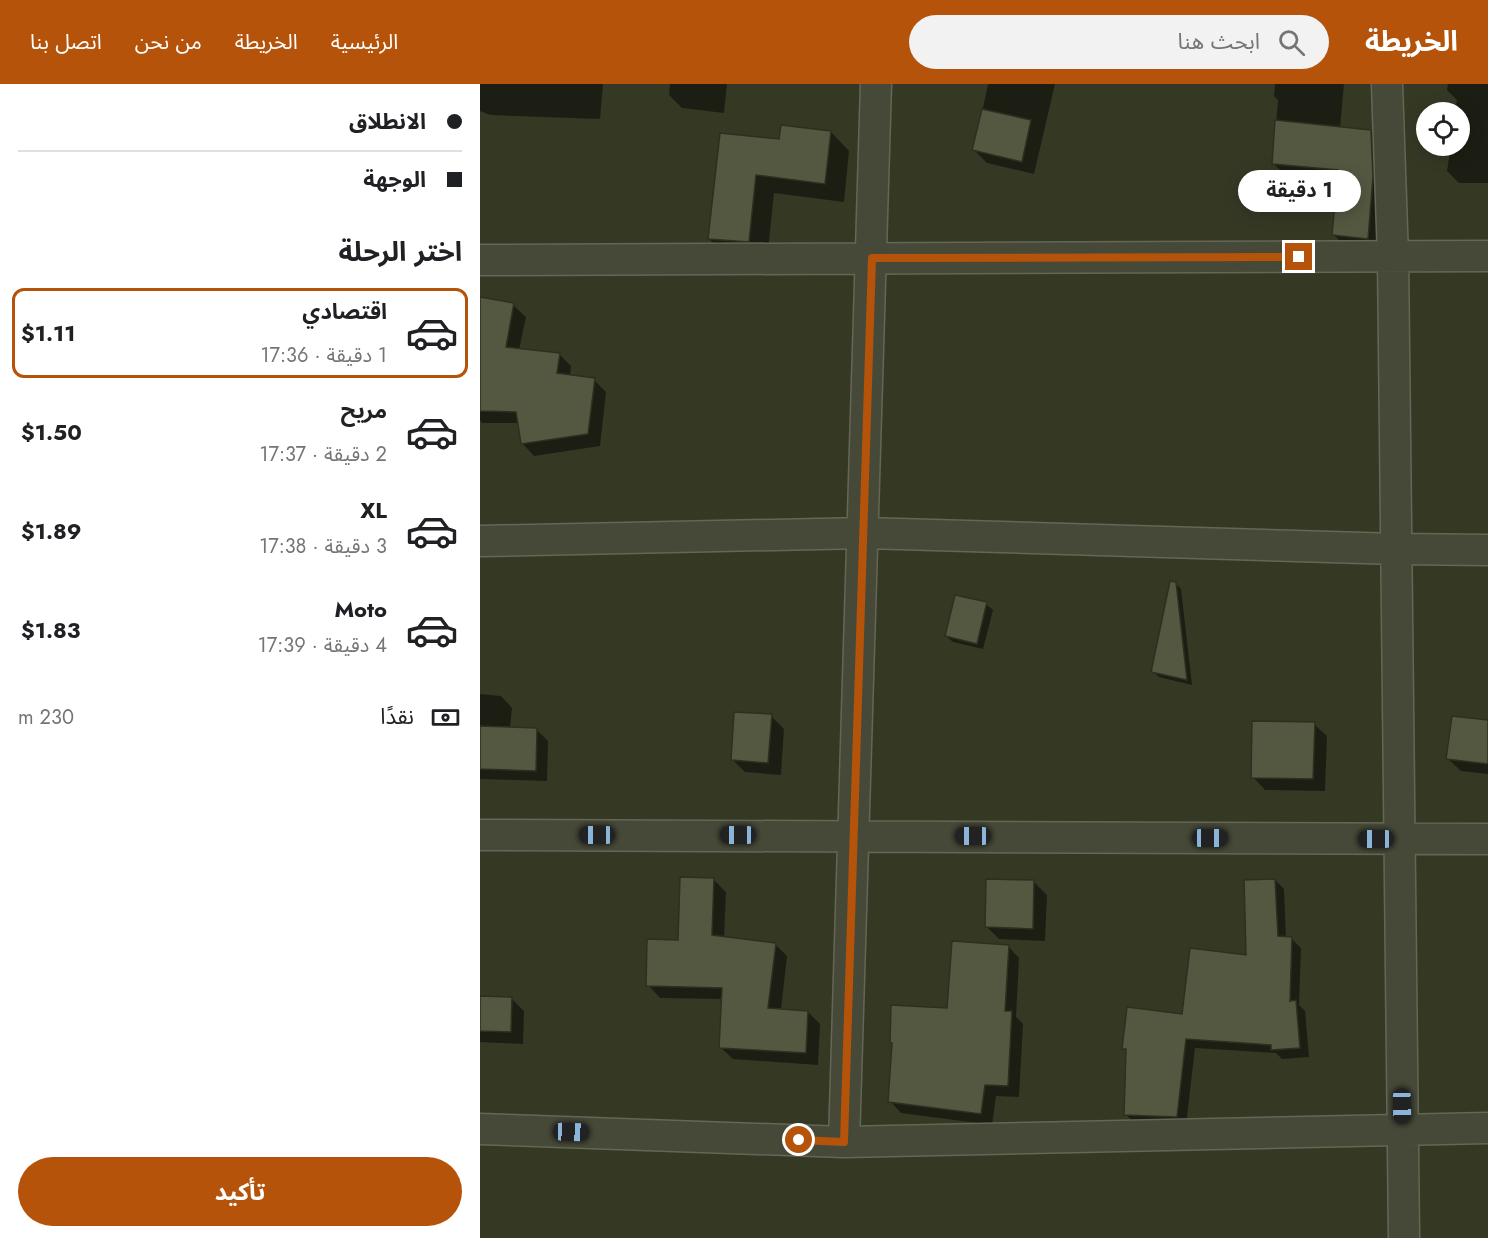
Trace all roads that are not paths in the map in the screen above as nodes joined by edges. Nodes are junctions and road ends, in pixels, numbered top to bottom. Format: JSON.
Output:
{"nodes":[{"id":1,"x":876,"y":84,"type":"edge"},
{"id":2,"x":1387,"y":84,"type":"edge"},
{"id":3,"x":1488,"y":256,"type":"edge"},
{"id":4,"x":1393,"y":257,"type":"junction"},
{"id":5,"x":872,"y":258,"type":"junction"},
{"id":6,"x":480,"y":260,"type":"edge"},
{"id":7,"x":865,"y":533,"type":"junction"},
{"id":8,"x":480,"y":541,"type":"edge"},
{"id":9,"x":1397,"y":549,"type":"junction"},
{"id":10,"x":1488,"y":550,"type":"edge"},
{"id":11,"x":480,"y":835,"type":"edge"},
{"id":12,"x":855,"y":836,"type":"junction"},
{"id":13,"x":1400,"y":839,"type":"junction"},
{"id":14,"x":1488,"y":839,"type":"edge"},
{"id":15,"x":1402,"y":1128,"type":"junction"},
{"id":16,"x":1488,"y":1128,"type":"edge"},
{"id":17,"x":480,"y":1129,"type":"edge"},
{"id":18,"x":844,"y":1142,"type":"junction"},
{"id":19,"x":1404,"y":1238,"type":"edge"}],
"edges":[{"from":1,"to":5,"type":"street"},
{"from":2,"to":4,"type":"street"},
{"from":3,"to":4,"type":"street"},
{"from":4,"to":5,"type":"street"},
{"from":4,"to":9,"type":"street"},
{"from":5,"to":6,"type":"street"},
{"from":5,"to":7,"type":"street"},
{"from":7,"to":8,"type":"street"},
{"from":7,"to":9,"type":"street"},
{"from":7,"to":12,"type":"street"},
{"from":9,"to":10,"type":"street"},
{"from":9,"to":13,"type":"street"},
{"from":11,"to":12,"type":"street"},
{"from":12,"to":13,"type":"street"},
{"from":12,"to":18,"type":"street"},
{"from":13,"to":14,"type":"street"},
{"from":13,"to":15,"type":"street"},
{"from":15,"to":16,"type":"street"},
{"from":15,"to":18,"type":"street"},
{"from":15,"to":19,"type":"street"},
{"from":17,"to":18,"type":"street"}]}
